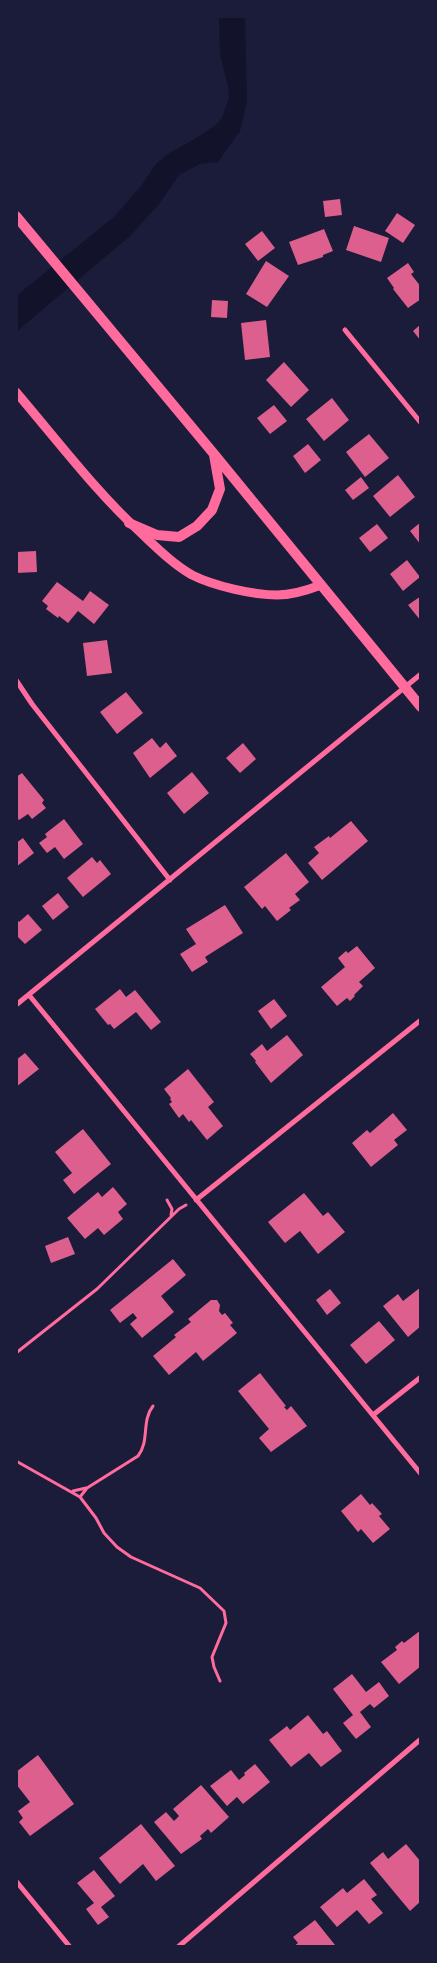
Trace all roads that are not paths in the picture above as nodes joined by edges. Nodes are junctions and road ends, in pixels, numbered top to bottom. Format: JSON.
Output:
{"nodes":[{"id":1,"x":16,"y":216,"type":"edge"},
{"id":2,"x":345,"y":330,"type":"dead end"},
{"id":3,"x":16,"y":392,"type":"edge"},
{"id":4,"x":421,"y":423,"type":"edge"},
{"id":5,"x":214,"y":454,"type":"junction"},
{"id":6,"x":130,"y":523,"type":"junction"},
{"id":7,"x":321,"y":585,"type":"junction"},
{"id":8,"x":421,"y":674,"type":"edge"},
{"id":9,"x":16,"y":680,"type":"edge"},
{"id":10,"x":404,"y":687,"type":"junction"},
{"id":11,"x":421,"y":707,"type":"edge"},
{"id":12,"x":170,"y":880,"type":"junction"},
{"id":13,"x":29,"y":995,"type":"junction"},
{"id":14,"x":16,"y":1005,"type":"edge"},
{"id":15,"x":421,"y":1020,"type":"edge"},
{"id":16,"x":196,"y":1200,"type":"junction"},
{"id":17,"x":421,"y":1377,"type":"edge"},
{"id":18,"x":373,"y":1415,"type":"junction"},
{"id":19,"x":421,"y":1474,"type":"edge"},
{"id":20,"x":421,"y":1739,"type":"edge"},
{"id":21,"x":16,"y":1881,"type":"edge"},
{"id":22,"x":70,"y":1947,"type":"edge"},
{"id":23,"x":178,"y":1947,"type":"edge"}],
"edges":[{"from":1,"to":5,"type":"main road"},
{"from":2,"to":4,"type":"street"},
{"from":3,"to":6,"type":"street"},
{"from":5,"to":6,"type":"main road"},
{"from":5,"to":7,"type":"main road"},
{"from":6,"to":7,"type":"street"},
{"from":7,"to":10,"type":"main road"},
{"from":8,"to":10,"type":"street"},
{"from":9,"to":12,"type":"street"},
{"from":10,"to":11,"type":"main road"},
{"from":10,"to":12,"type":"street"},
{"from":12,"to":13,"type":"street"},
{"from":13,"to":14,"type":"street"},
{"from":13,"to":16,"type":"street"},
{"from":15,"to":16,"type":"street"},
{"from":16,"to":18,"type":"street"},
{"from":17,"to":18,"type":"street"},
{"from":18,"to":19,"type":"street"},
{"from":20,"to":23,"type":"street"},
{"from":21,"to":22,"type":"street"}]}
